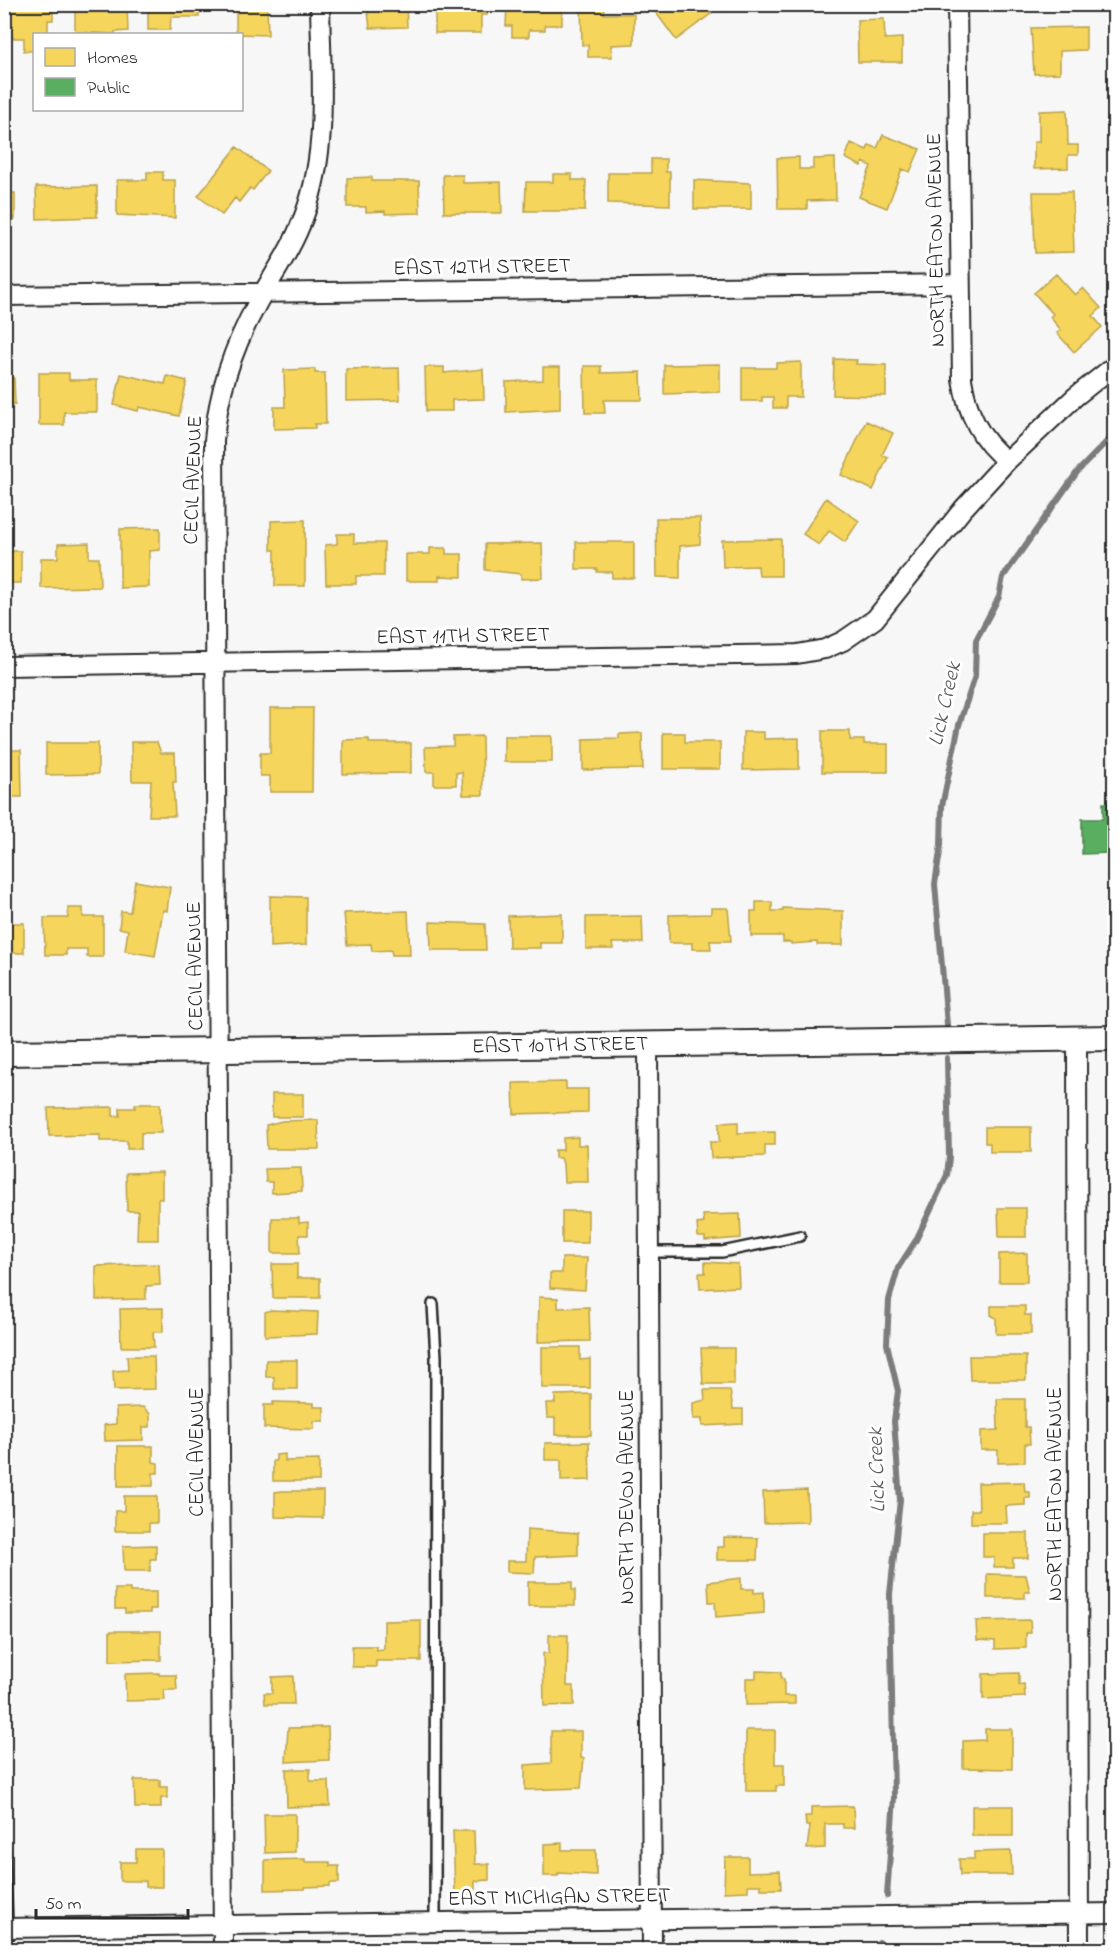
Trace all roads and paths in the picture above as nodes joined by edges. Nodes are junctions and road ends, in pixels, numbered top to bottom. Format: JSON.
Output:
{"nodes":[{"id":1,"x":320,"y":4,"type":"edge"},
{"id":2,"x":957,"y":4,"type":"edge"},
{"id":3,"x":960,"y":284,"type":"junction"},
{"id":4,"x":264,"y":293,"type":"junction"},
{"id":5,"x":4,"y":296,"type":"edge"},
{"id":6,"x":1114,"y":366,"type":"edge"},
{"id":7,"x":1007,"y":461,"type":"junction"},
{"id":8,"x":216,"y":663,"type":"junction"},
{"id":9,"x":4,"y":666,"type":"edge"},
{"id":10,"x":1114,"y":1038,"type":"edge"},
{"id":11,"x":1077,"y":1039,"type":"junction"},
{"id":12,"x":648,"y":1045,"type":"junction"},
{"id":13,"x":219,"y":1049,"type":"junction"},
{"id":14,"x":4,"y":1053,"type":"edge"},
{"id":15,"x":800,"y":1236,"type":"dead end"},
{"id":16,"x":649,"y":1252,"type":"junction"},
{"id":17,"x":433,"y":1304,"type":"dead end"},
{"id":18,"x":4,"y":1849,"type":"edge"},
{"id":19,"x":1079,"y":1913,"type":"junction"},
{"id":20,"x":1114,"y":1913,"type":"edge"},
{"id":21,"x":652,"y":1919,"type":"junction"},
{"id":22,"x":435,"y":1922,"type":"junction"},
{"id":23,"x":223,"y":1925,"type":"junction"},
{"id":24,"x":6,"y":1928,"type":"edge"},
{"id":25,"x":8,"y":1950,"type":"edge"},
{"id":26,"x":223,"y":1950,"type":"edge"},
{"id":27,"x":652,"y":1950,"type":"edge"},
{"id":28,"x":1079,"y":1950,"type":"edge"}],
"edges":[{"from":1,"to":4,"type":"street","name":"CECIL AVENUE"},
{"from":2,"to":3,"type":"street","name":"NORTH EATON AVENUE"},
{"from":3,"to":4,"type":"street","name":"EAST 12TH STREET"},
{"from":3,"to":7,"type":"street","name":"NORTH EATON AVENUE"},
{"from":4,"to":5,"type":"street","name":"EAST 12TH STREET"},
{"from":4,"to":8,"type":"street","name":"CECIL AVENUE"},
{"from":6,"to":7,"type":"street","name":"EAST 11TH STREET"},
{"from":7,"to":8,"type":"street","name":"EAST 11TH STREET"},
{"from":8,"to":9,"type":"street","name":"EAST 11TH STREET"},
{"from":8,"to":13,"type":"street","name":"CECIL AVENUE"},
{"from":10,"to":11,"type":"main road","name":"EAST 10TH STREET"},
{"from":11,"to":12,"type":"main road","name":"EAST 10TH STREET"},
{"from":11,"to":19,"type":"street","name":"NORTH EATON AVENUE"},
{"from":12,"to":13,"type":"main road","name":"EAST 10TH STREET"},
{"from":12,"to":16,"type":"street","name":"NORTH DEVON AVENUE"},
{"from":13,"to":14,"type":"main road","name":"EAST 10TH STREET"},
{"from":13,"to":23,"type":"street","name":"CECIL AVENUE"},
{"from":15,"to":16,"type":"lane"},
{"from":16,"to":21,"type":"street","name":"NORTH DEVON AVENUE"},
{"from":17,"to":22,"type":"lane"},
{"from":18,"to":24,"type":"lane"},
{"from":19,"to":20,"type":"street","name":"EAST MICHIGAN STREET"},
{"from":19,"to":21,"type":"street","name":"EAST MICHIGAN STREET"},
{"from":19,"to":28,"type":"street","name":"NORTH EATON AVENUE"},
{"from":21,"to":22,"type":"street","name":"EAST MICHIGAN STREET"},
{"from":21,"to":27,"type":"street","name":"NORTH DEVON AVENUE"},
{"from":22,"to":23,"type":"street","name":"EAST MICHIGAN STREET"},
{"from":23,"to":24,"type":"street","name":"EAST MICHIGAN STREET"},
{"from":23,"to":26,"type":"street","name":"CECIL AVENUE"},
{"from":24,"to":25,"type":"lane"}]}
